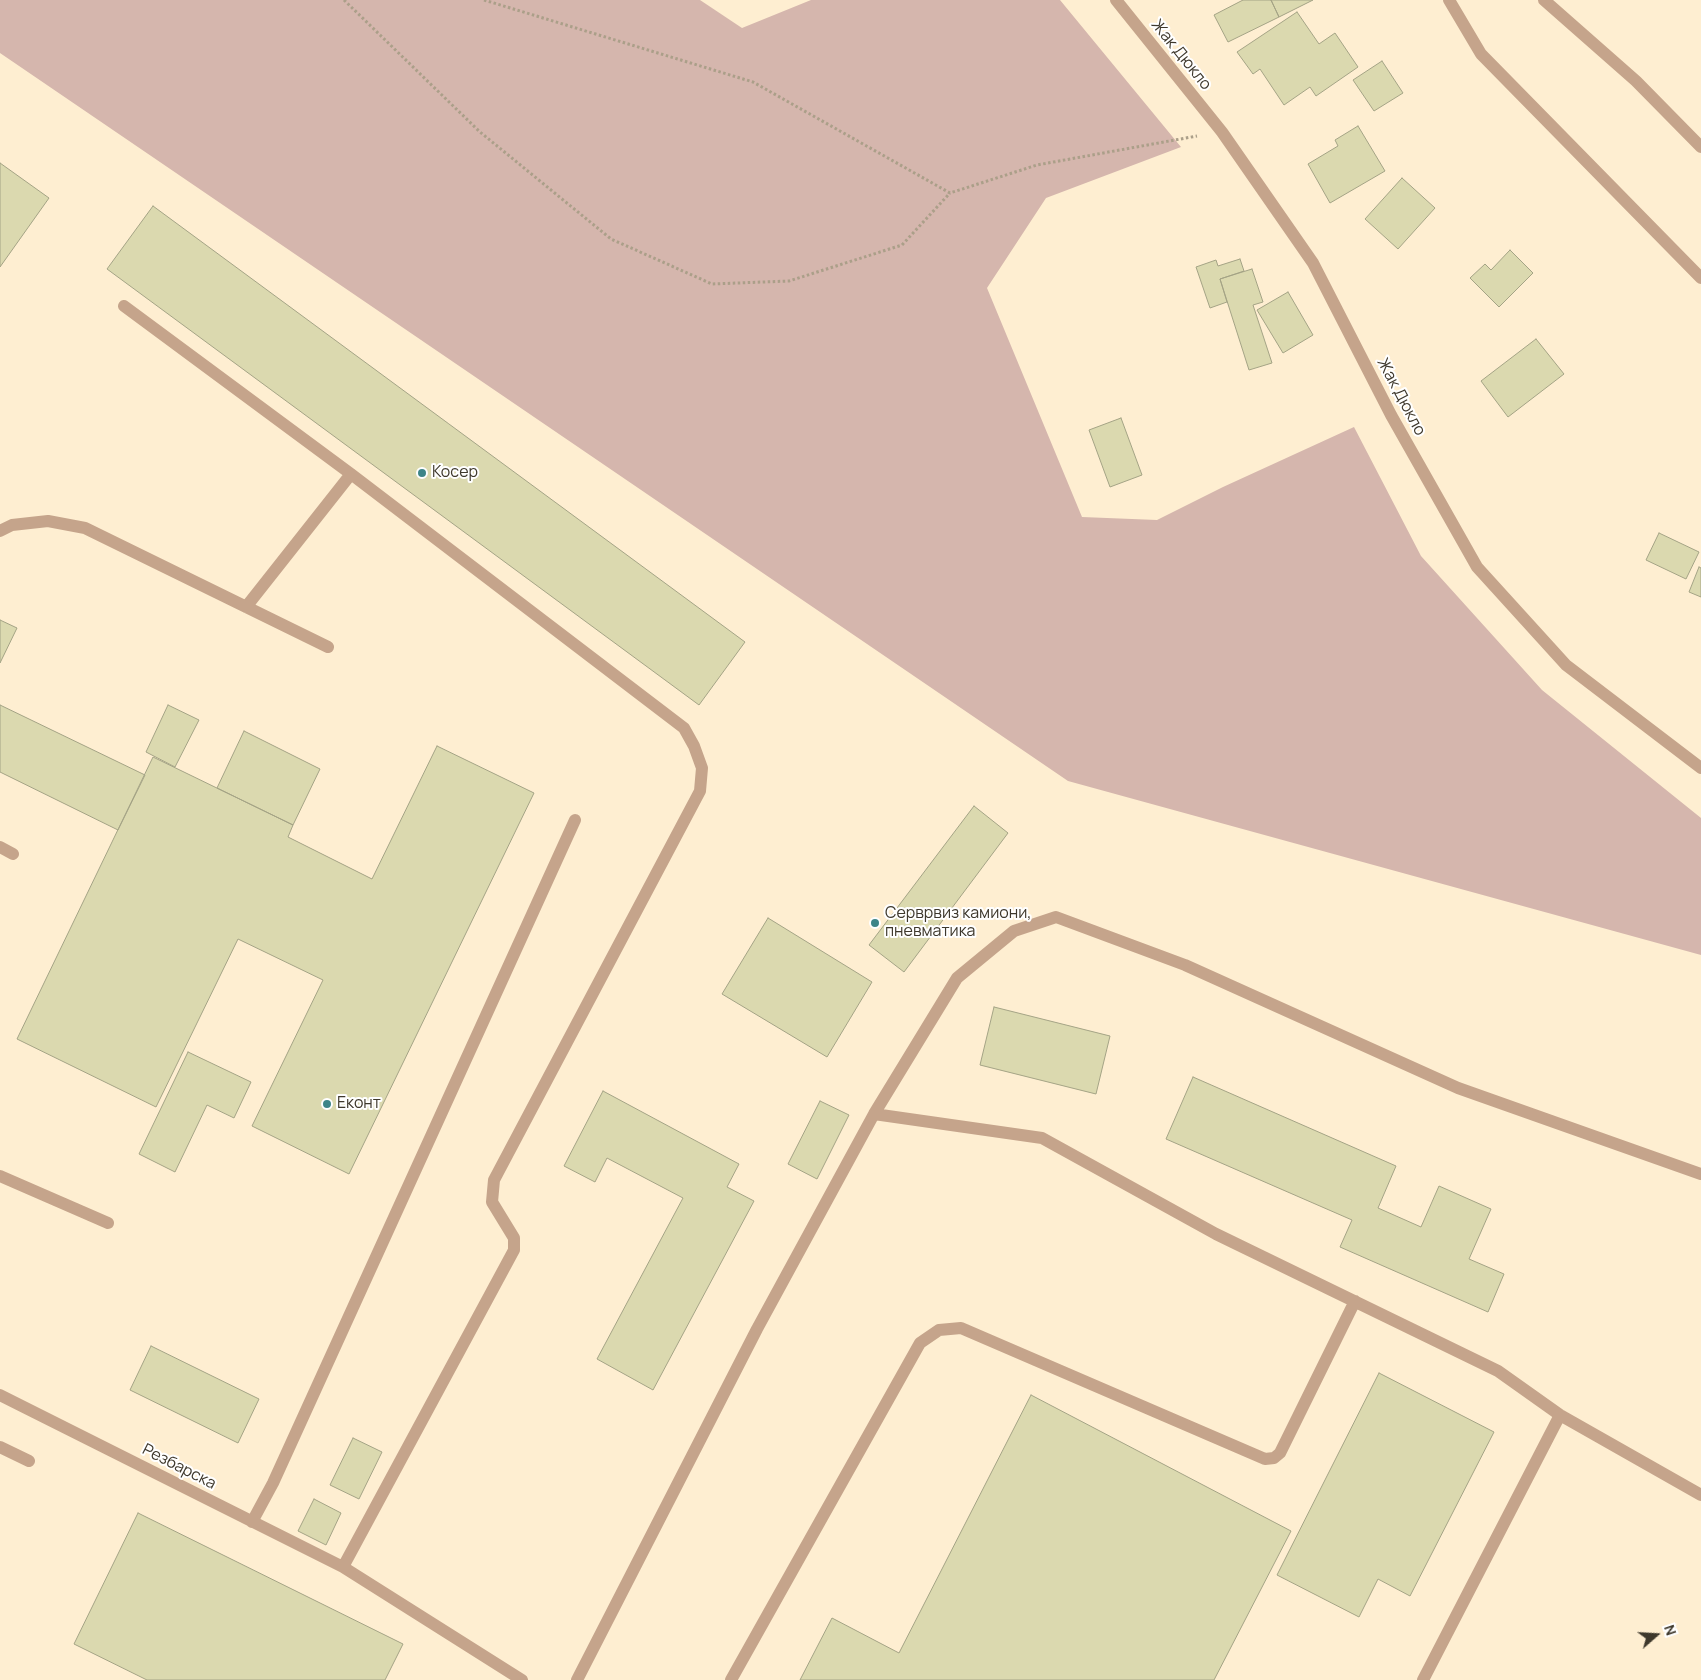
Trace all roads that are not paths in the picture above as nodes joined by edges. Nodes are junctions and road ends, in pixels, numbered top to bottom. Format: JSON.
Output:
{"nodes":[{"id":1,"x":1116,"y":0,"type":"edge"},
{"id":2,"x":1450,"y":0,"type":"edge"},
{"id":3,"x":1544,"y":0,"type":"edge"},
{"id":4,"x":1701,"y":147,"type":"edge"},
{"id":5,"x":1701,"y":278,"type":"edge"},
{"id":6,"x":124,"y":306,"type":"dead end"},
{"id":7,"x":351,"y":474,"type":"junction"},
{"id":8,"x":0,"y":531,"type":"edge"},
{"id":9,"x":246,"y":607,"type":"junction"},
{"id":10,"x":328,"y":647,"type":"dead end"},
{"id":11,"x":1701,"y":768,"type":"edge"},
{"id":12,"x":575,"y":820,"type":"dead end"},
{"id":13,"x":0,"y":848,"type":"edge"},
{"id":14,"x":13,"y":854,"type":"dead end"},
{"id":15,"x":874,"y":1114,"type":"junction"},
{"id":16,"x":1701,"y":1174,"type":"edge"},
{"id":17,"x":0,"y":1176,"type":"edge"},
{"id":18,"x":108,"y":1223,"type":"dead end"},
{"id":19,"x":1355,"y":1301,"type":"junction"},
{"id":20,"x":0,"y":1395,"type":"edge"},
{"id":21,"x":1560,"y":1415,"type":"junction"},
{"id":22,"x":0,"y":1447,"type":"edge"},
{"id":23,"x":29,"y":1461,"type":"dead end"},
{"id":24,"x":1701,"y":1495,"type":"edge"},
{"id":25,"x":252,"y":1522,"type":"junction"},
{"id":26,"x":343,"y":1567,"type":"junction"},
{"id":27,"x":522,"y":1680,"type":"edge"},
{"id":28,"x":577,"y":1680,"type":"edge"},
{"id":29,"x":731,"y":1680,"type":"edge"},
{"id":30,"x":1423,"y":1680,"type":"edge"}],
"edges":[{"from":1,"to":11,"type":"street","name":"Жак Дюкло"},
{"from":2,"to":5,"type":"street"},
{"from":3,"to":4,"type":"street"},
{"from":6,"to":7,"type":"street"},
{"from":7,"to":9,"type":"street"},
{"from":7,"to":26,"type":"street"},
{"from":8,"to":9,"type":"street"},
{"from":9,"to":10,"type":"street"},
{"from":12,"to":25,"type":"street"},
{"from":13,"to":14,"type":"street"},
{"from":15,"to":16,"type":"street"},
{"from":15,"to":19,"type":"street"},
{"from":15,"to":28,"type":"street"},
{"from":17,"to":18,"type":"street"},
{"from":19,"to":21,"type":"street"},
{"from":19,"to":29,"type":"street"},
{"from":20,"to":25,"type":"street","name":"Резбарска"},
{"from":21,"to":24,"type":"street"},
{"from":21,"to":30,"type":"street"},
{"from":22,"to":23,"type":"street"},
{"from":25,"to":26,"type":"street","name":"Резбарска"},
{"from":26,"to":27,"type":"street","name":"Резбарска"}]}
